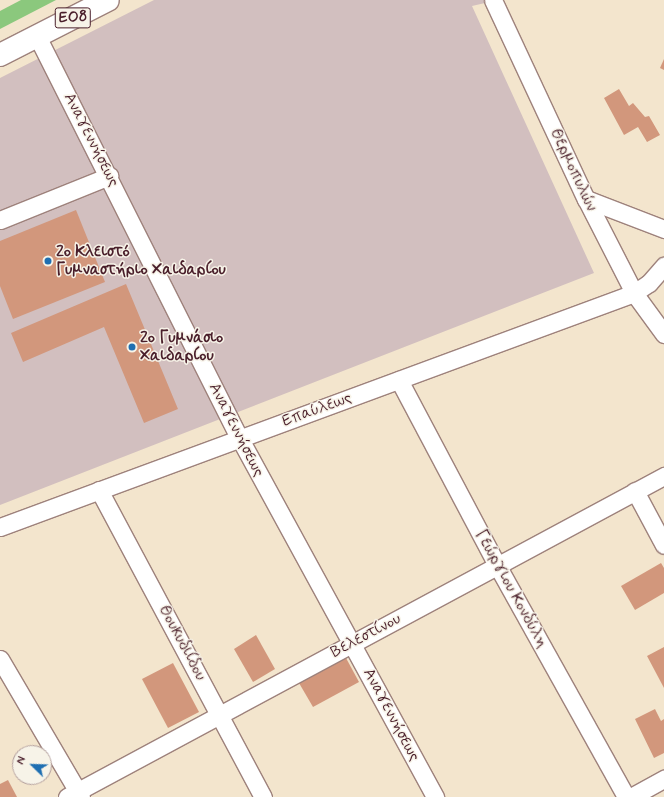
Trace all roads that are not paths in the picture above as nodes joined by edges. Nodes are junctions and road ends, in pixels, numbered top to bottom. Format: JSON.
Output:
{"nodes":[{"id":1,"x":108,"y":0,"type":"edge"},
{"id":2,"x":493,"y":0,"type":"edge"},
{"id":3,"x":37,"y":36,"type":"junction"},
{"id":4,"x":0,"y":55,"type":"edge"},
{"id":5,"x":109,"y":176,"type":"junction"},
{"id":6,"x":586,"y":199,"type":"junction"},
{"id":7,"x":0,"y":220,"type":"edge"},
{"id":8,"x":664,"y":229,"type":"edge"},
{"id":9,"x":664,"y":266,"type":"edge"},
{"id":10,"x":634,"y":293,"type":"junction"},
{"id":11,"x":664,"y":334,"type":"edge"},
{"id":12,"x":399,"y":380,"type":"junction"},
{"id":13,"x":240,"y":439,"type":"junction"},
{"id":14,"x":664,"y":476,"type":"edge"},
{"id":15,"x":100,"y":490,"type":"junction"},
{"id":16,"x":635,"y":491,"type":"junction"},
{"id":17,"x":0,"y":527,"type":"edge"},
{"id":18,"x":664,"y":545,"type":"edge"},
{"id":19,"x":497,"y":566,"type":"junction"},
{"id":20,"x":352,"y":644,"type":"junction"},
{"id":21,"x":0,"y":659,"type":"edge"},
{"id":22,"x":221,"y":714,"type":"junction"},
{"id":23,"x":664,"y":779,"type":"edge"},
{"id":24,"x":75,"y":795,"type":"edge"},
{"id":25,"x":263,"y":797,"type":"edge"},
{"id":26,"x":435,"y":797,"type":"edge"},
{"id":27,"x":626,"y":797,"type":"edge"},
{"id":28,"x":631,"y":797,"type":"edge"}],
"edges":[{"from":1,"to":3,"type":"highway","number":"ΕΟ8"},
{"from":2,"to":6,"type":"street","name":"Θερμοπυλών"},
{"from":3,"to":4,"type":"highway","number":"ΕΟ8"},
{"from":3,"to":5,"type":"street","name":"Αναγεννήσεως"},
{"from":5,"to":7,"type":"street"},
{"from":5,"to":13,"type":"street","name":"Αναγεννήσεως"},
{"from":6,"to":8,"type":"street"},
{"from":6,"to":10,"type":"street","name":"Θερμοπυλών"},
{"from":9,"to":10,"type":"street","name":"Επαύλεως"},
{"from":10,"to":11,"type":"street","name":"Θερμοπυλών"},
{"from":10,"to":12,"type":"street","name":"Επαύλεως"},
{"from":12,"to":13,"type":"street","name":"Επαύλεως"},
{"from":12,"to":19,"type":"street","name":"Γεώργιου Κονδύλη"},
{"from":13,"to":15,"type":"street","name":"Επαύλεως"},
{"from":13,"to":20,"type":"street","name":"Αναγεννήσεως"},
{"from":14,"to":16,"type":"street","name":"Βελεστίνου"},
{"from":15,"to":17,"type":"street","name":"Επαύλεως"},
{"from":15,"to":22,"type":"street","name":"Θουκυδιίδου"},
{"from":16,"to":18,"type":"street"},
{"from":16,"to":19,"type":"street","name":"Βελεστίνου"},
{"from":19,"to":20,"type":"street","name":"Βελεστίνου"},
{"from":19,"to":27,"type":"street","name":"Γεώργιου Κονδύλη"},
{"from":20,"to":22,"type":"street","name":"Βελεστίνου"},
{"from":20,"to":26,"type":"street","name":"Αναγεννήσεως"},
{"from":21,"to":24,"type":"street"},
{"from":22,"to":24,"type":"street","name":"Βελεστίνου"},
{"from":22,"to":25,"type":"street","name":"Θουκυδιίδου"},
{"from":23,"to":28,"type":"street"}]}
